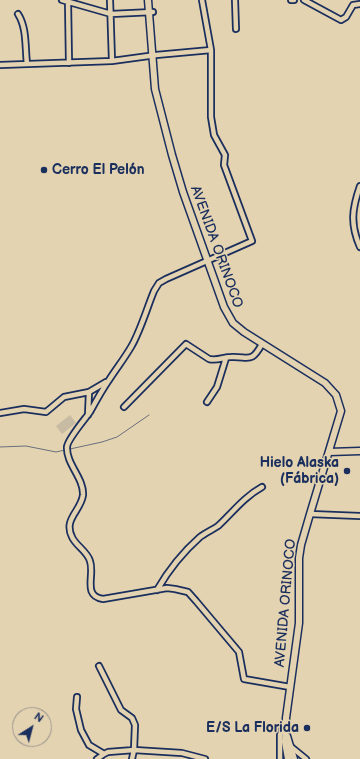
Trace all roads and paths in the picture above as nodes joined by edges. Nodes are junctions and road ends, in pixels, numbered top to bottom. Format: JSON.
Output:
{"nodes":[{"id":1,"x":62,"y":0,"type":"edge"},
{"id":2,"x":110,"y":0,"type":"edge"},
{"id":3,"x":148,"y":0,"type":"edge"},
{"id":4,"x":152,"y":0,"type":"edge"},
{"id":5,"x":202,"y":0,"type":"edge"},
{"id":6,"x":235,"y":0,"type":"edge"},
{"id":7,"x":290,"y":0,"type":"edge"},
{"id":8,"x":294,"y":0,"type":"edge"},
{"id":9,"x":304,"y":0,"type":"edge"},
{"id":10,"x":68,"y":1,"type":"edge"},
{"id":11,"x":360,"y":4,"type":"edge"},
{"id":12,"x":151,"y":12,"type":"junction"},
{"id":13,"x":18,"y":14,"type":"dead end"},
{"id":14,"x":111,"y":14,"type":"junction"},
{"id":15,"x":236,"y":29,"type":"dead end"},
{"id":16,"x":212,"y":50,"type":"junction"},
{"id":17,"x":154,"y":55,"type":"junction"},
{"id":18,"x":112,"y":61,"type":"junction"},
{"id":19,"x":69,"y":63,"type":"junction"},
{"id":20,"x":27,"y":64,"type":"junction"},
{"id":21,"x":1,"y":66,"type":"edge"},
{"id":22,"x":360,"y":186,"type":"edge"},
{"id":23,"x":359,"y":240,"type":"edge"},
{"id":24,"x":360,"y":247,"type":"edge"},
{"id":25,"x":207,"y":261,"type":"junction"},
{"id":26,"x":262,"y":344,"type":"junction"},
{"id":27,"x":226,"y":358,"type":"junction"},
{"id":28,"x":108,"y":381,"type":"junction"},
{"id":29,"x":89,"y":392,"type":"junction"},
{"id":30,"x":207,"y":402,"type":"dead end"},
{"id":31,"x":124,"y":408,"type":"dead end"},
{"id":32,"x":0,"y":413,"type":"edge"},
{"id":33,"x":88,"y":415,"type":"junction"},
{"id":34,"x":360,"y":451,"type":"edge"},
{"id":35,"x":329,"y":452,"type":"junction"},
{"id":36,"x":262,"y":487,"type":"dead end"},
{"id":37,"x":310,"y":514,"type":"junction"},
{"id":38,"x":360,"y":516,"type":"edge"},
{"id":39,"x":157,"y":590,"type":"junction"},
{"id":40,"x":99,"y":666,"type":"dead end"},
{"id":41,"x":290,"y":688,"type":"junction"},
{"id":42,"x":77,"y":697,"type":"dead end"},
{"id":43,"x":286,"y":718,"type":"junction"},
{"id":44,"x":285,"y":732,"type":"junction"},
{"id":45,"x":285,"y":742,"type":"junction"},
{"id":46,"x":291,"y":747,"type":"junction"},
{"id":47,"x":134,"y":750,"type":"junction"},
{"id":48,"x":104,"y":754,"type":"junction"},
{"id":49,"x":97,"y":759,"type":"edge"},
{"id":50,"x":132,"y":759,"type":"edge"},
{"id":51,"x":205,"y":759,"type":"edge"},
{"id":52,"x":280,"y":759,"type":"edge"},
{"id":53,"x":288,"y":759,"type":"edge"},
{"id":54,"x":294,"y":759,"type":"edge"},
{"id":55,"x":306,"y":759,"type":"edge"}],
"edges":[{"from":1,"to":10,"type":"street"},
{"from":2,"to":14,"type":"street"},
{"from":3,"to":12,"type":"main road","name":"AVENIDA ORINOCO"},
{"from":4,"to":12,"type":"main road","name":"AVENIDA ORINOCO"},
{"from":5,"to":16,"type":"street"},
{"from":6,"to":15,"type":"street"},
{"from":7,"to":8,"type":"street"},
{"from":9,"to":11,"type":"street"},
{"from":10,"to":14,"type":"street"},
{"from":10,"to":19,"type":"street"},
{"from":12,"to":14,"type":"street"},
{"from":12,"to":17,"type":"main road","name":"AVENIDA ORINOCO"},
{"from":13,"to":20,"type":"street"},
{"from":14,"to":18,"type":"street"},
{"from":16,"to":17,"type":"street"},
{"from":16,"to":25,"type":"street"},
{"from":17,"to":18,"type":"street"},
{"from":17,"to":25,"type":"main road","name":"AVENIDA ORINOCO"},
{"from":18,"to":19,"type":"street"},
{"from":19,"to":20,"type":"street"},
{"from":20,"to":21,"type":"street"},
{"from":22,"to":23,"type":"street"},
{"from":23,"to":24,"type":"street"},
{"from":25,"to":26,"type":"main road","name":"AVENIDA ORINOCO"},
{"from":25,"to":28,"type":"street"},
{"from":26,"to":27,"type":"street"},
{"from":26,"to":35,"type":"main road","name":"AVENIDA ORINOCO"},
{"from":27,"to":30,"type":"street"},
{"from":27,"to":31,"type":"street"},
{"from":28,"to":29,"type":"street"},
{"from":28,"to":33,"type":"street"},
{"from":29,"to":32,"type":"street"},
{"from":29,"to":33,"type":"street"},
{"from":33,"to":39,"type":"street"},
{"from":34,"to":35,"type":"main road"},
{"from":35,"to":37,"type":"main road","name":"AVENIDA ORINOCO"},
{"from":36,"to":39,"type":"street"},
{"from":37,"to":38,"type":"street"},
{"from":37,"to":41,"type":"main road","name":"AVENIDA ORINOCO"},
{"from":39,"to":41,"type":"street"},
{"from":40,"to":47,"type":"street"},
{"from":41,"to":43,"type":"main road","name":"AVENIDA ORINOCO"},
{"from":42,"to":48,"type":"street"},
{"from":43,"to":44,"type":"main road","name":"AVENIDA ORINOCO"},
{"from":43,"to":52,"type":"street"},
{"from":44,"to":45,"type":"main road","name":"AVENIDA ORINOCO"},
{"from":44,"to":46,"type":"main road","name":"AVENIDA ORINOCO"},
{"from":45,"to":46,"type":"street"},
{"from":45,"to":53,"type":"main road","name":"AVENIDA ORINOCO"},
{"from":46,"to":54,"type":"main road","name":"AVENIDA ORINOCO"},
{"from":46,"to":55,"type":"street"},
{"from":47,"to":48,"type":"street"},
{"from":47,"to":50,"type":"street"},
{"from":47,"to":51,"type":"street"},
{"from":48,"to":49,"type":"street"}]}
